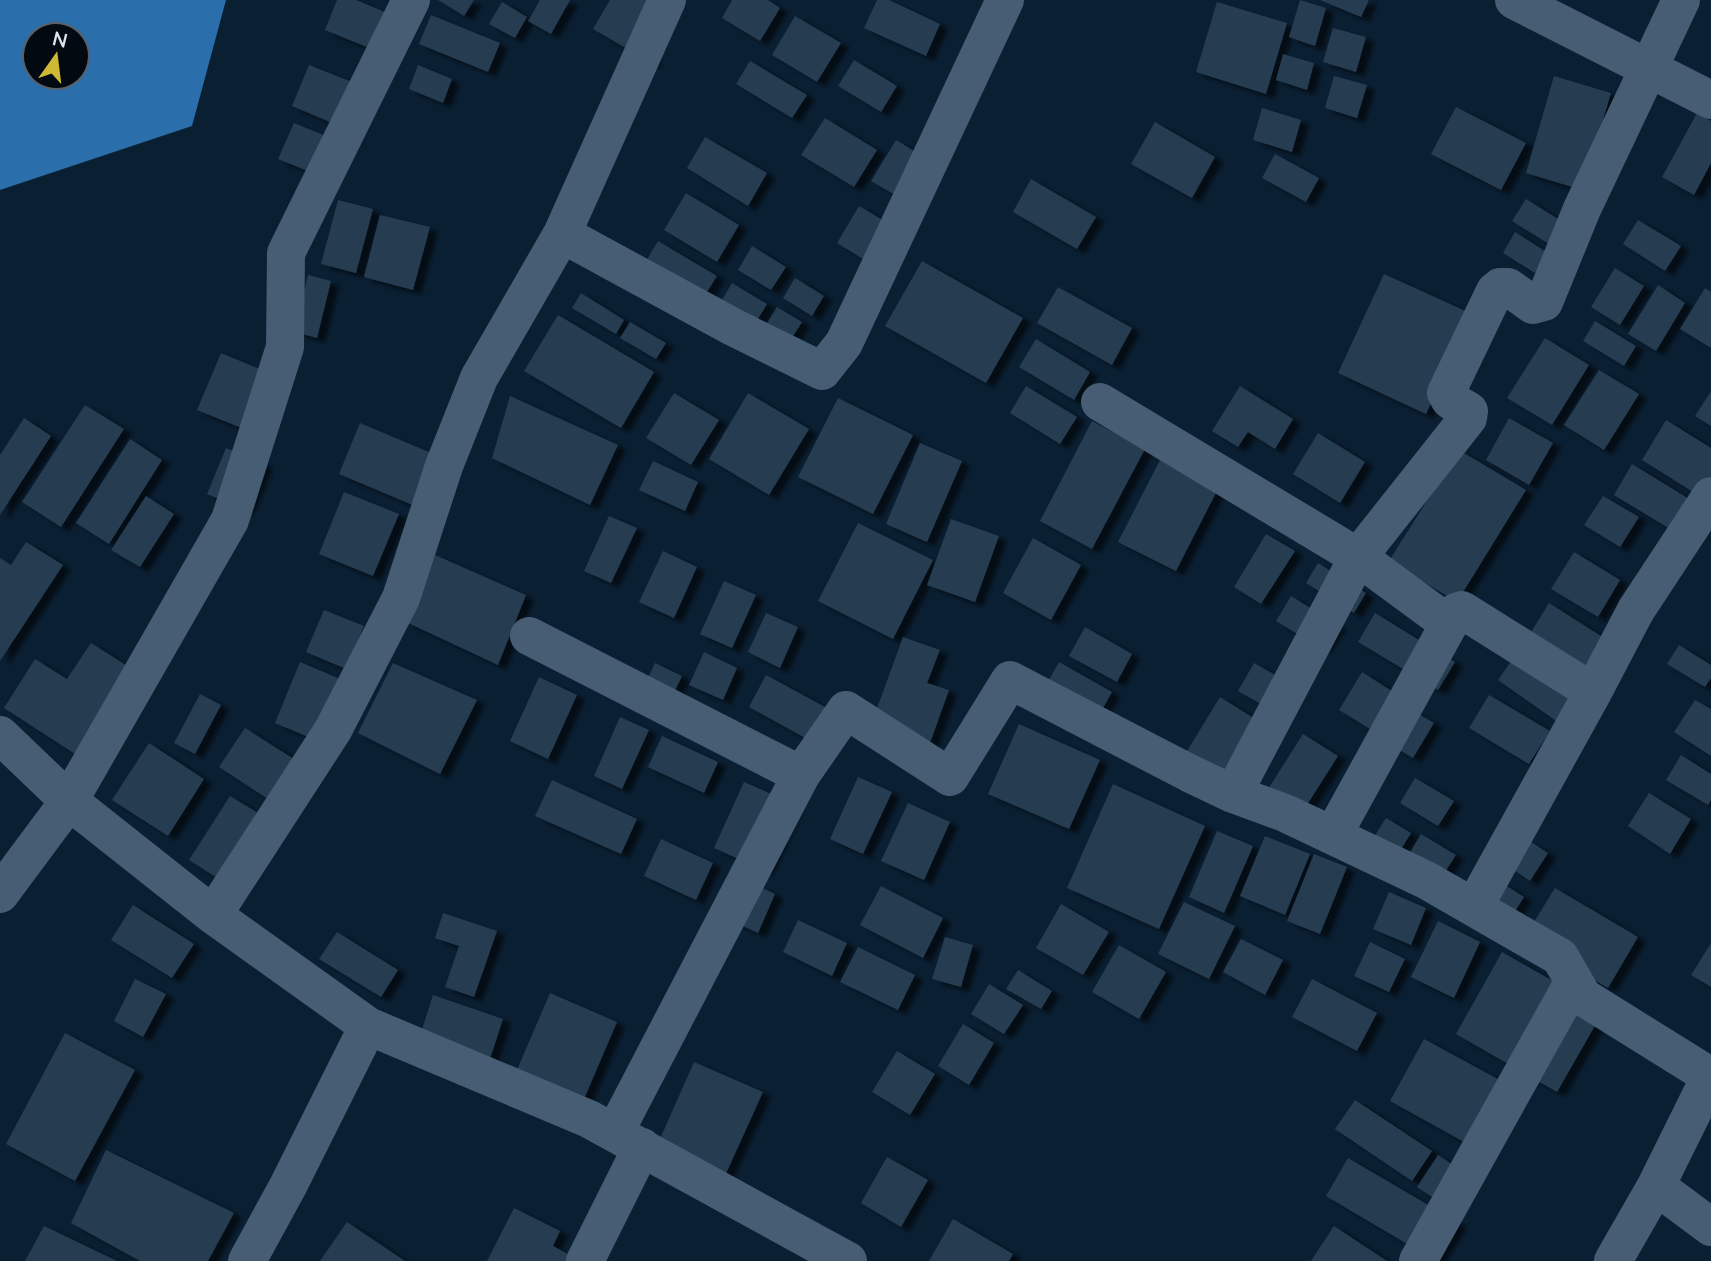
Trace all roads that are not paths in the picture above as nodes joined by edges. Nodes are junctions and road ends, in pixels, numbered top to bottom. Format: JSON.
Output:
{"nodes":[{"id":1,"x":411,"y":0,"type":"edge"},
{"id":2,"x":667,"y":0,"type":"edge"},
{"id":3,"x":1005,"y":0,"type":"edge"},
{"id":4,"x":1514,"y":0,"type":"edge"},
{"id":5,"x":1681,"y":0,"type":"edge"},
{"id":6,"x":1648,"y":69,"type":"junction"},
{"id":7,"x":1711,"y":100,"type":"edge"},
{"id":8,"x":562,"y":234,"type":"junction"},
{"id":9,"x":1100,"y":402,"type":"dead end"},
{"id":10,"x":1711,"y":496,"type":"edge"},
{"id":11,"x":1358,"y":556,"type":"junction"},
{"id":12,"x":1449,"y":624,"type":"junction"},
{"id":13,"x":529,"y":636,"type":"dead end"},
{"id":14,"x":1593,"y":692,"type":"junction"},
{"id":15,"x":0,"y":734,"type":"edge"},
{"id":16,"x":801,"y":775,"type":"junction"},
{"id":17,"x":1233,"y":793,"type":"junction"},
{"id":18,"x":69,"y":801,"type":"junction"},
{"id":19,"x":1333,"y":835,"type":"junction"},
{"id":20,"x":0,"y":894,"type":"edge"},
{"id":21,"x":1474,"y":907,"type":"junction"},
{"id":22,"x":214,"y":915,"type":"junction"},
{"id":23,"x":1574,"y":981,"type":"junction"},
{"id":24,"x":368,"y":1026,"type":"junction"},
{"id":25,"x":1711,"y":1075,"type":"edge"},
{"id":26,"x":628,"y":1140,"type":"junction"},
{"id":27,"x":1656,"y":1186,"type":"junction"},
{"id":28,"x":1711,"y":1227,"type":"edge"},
{"id":29,"x":247,"y":1261,"type":"edge"},
{"id":30,"x":585,"y":1261,"type":"edge"},
{"id":31,"x":848,"y":1261,"type":"edge"},
{"id":32,"x":1418,"y":1261,"type":"edge"},
{"id":33,"x":1613,"y":1261,"type":"edge"}],
"edges":[{"from":1,"to":18,"type":"street"},
{"from":2,"to":8,"type":"street"},
{"from":3,"to":8,"type":"street"},
{"from":4,"to":6,"type":"street"},
{"from":5,"to":6,"type":"street"},
{"from":6,"to":7,"type":"street"},
{"from":6,"to":11,"type":"street"},
{"from":8,"to":22,"type":"street"},
{"from":9,"to":11,"type":"street"},
{"from":10,"to":14,"type":"street"},
{"from":11,"to":12,"type":"street"},
{"from":11,"to":17,"type":"street"},
{"from":12,"to":14,"type":"street"},
{"from":12,"to":19,"type":"street"},
{"from":13,"to":16,"type":"street"},
{"from":14,"to":21,"type":"street"},
{"from":15,"to":18,"type":"street"},
{"from":16,"to":17,"type":"street"},
{"from":16,"to":26,"type":"street"},
{"from":17,"to":19,"type":"street"},
{"from":18,"to":20,"type":"street"},
{"from":18,"to":22,"type":"street"},
{"from":19,"to":21,"type":"street"},
{"from":21,"to":23,"type":"street"},
{"from":22,"to":24,"type":"street"},
{"from":23,"to":25,"type":"street"},
{"from":23,"to":32,"type":"street"},
{"from":24,"to":26,"type":"street"},
{"from":24,"to":29,"type":"street"},
{"from":25,"to":27,"type":"street"},
{"from":26,"to":30,"type":"street"},
{"from":26,"to":31,"type":"street"},
{"from":27,"to":28,"type":"street"},
{"from":27,"to":33,"type":"street"}]}
